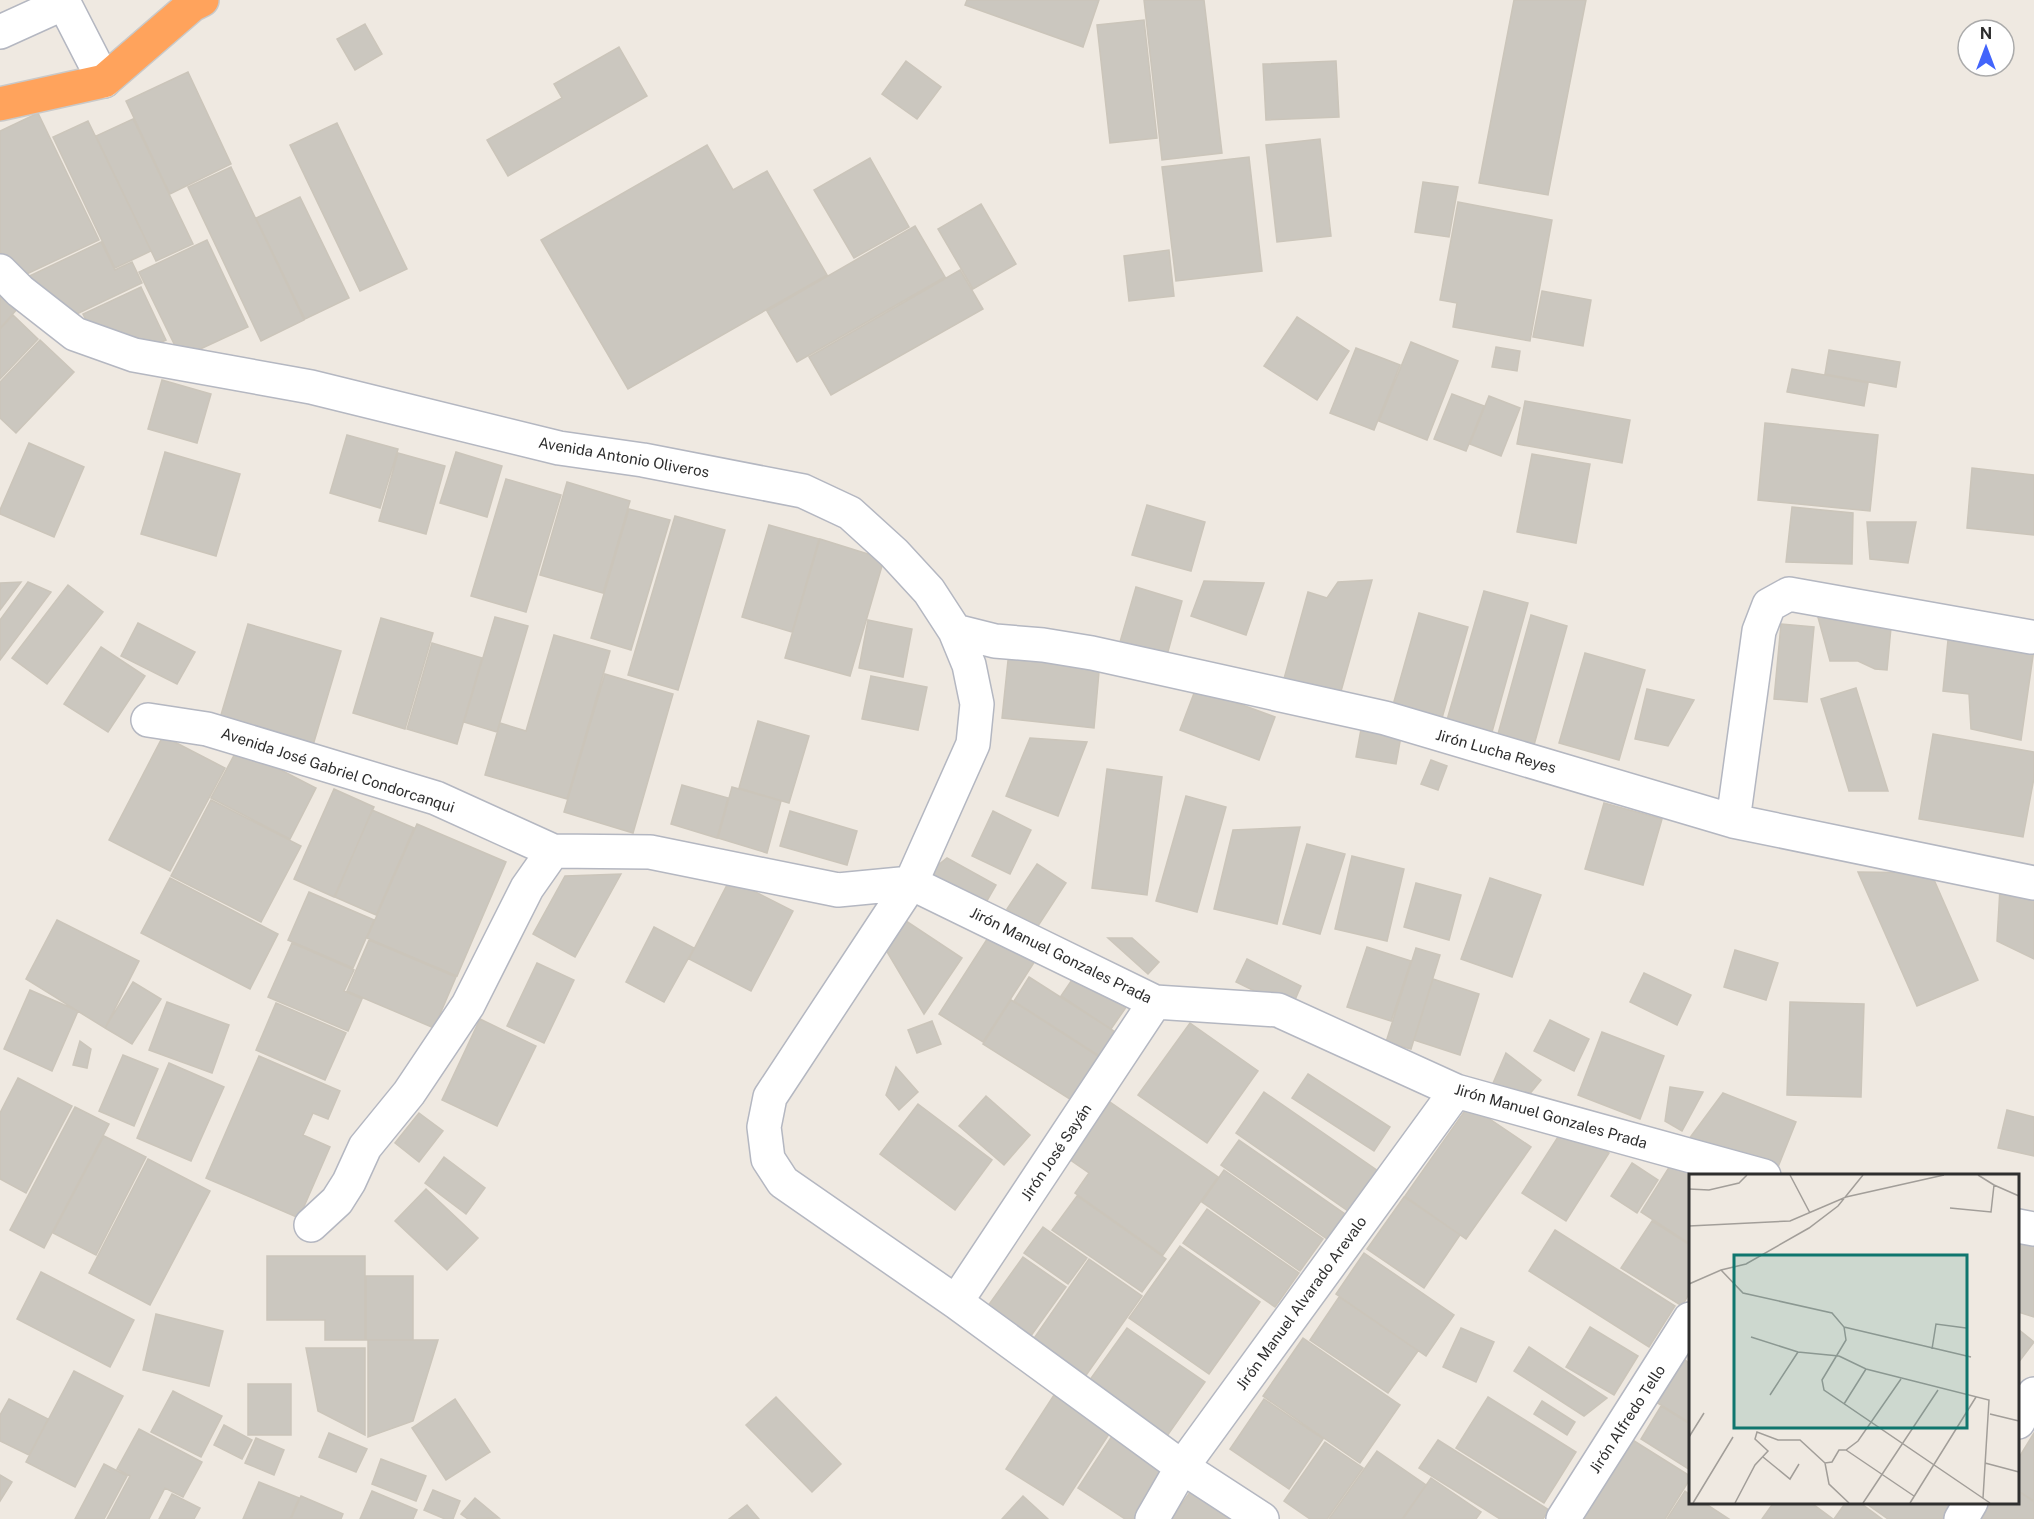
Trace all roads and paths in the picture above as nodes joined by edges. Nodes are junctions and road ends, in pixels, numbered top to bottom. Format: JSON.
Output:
{"nodes":[{"id":1,"x":65,"y":2,"type":"edge"},
{"id":2,"x":194,"y":2,"type":"edge"},
{"id":3,"x":0,"y":32,"type":"edge"},
{"id":4,"x":104,"y":81,"type":"junction"},
{"id":5,"x":0,"y":104,"type":"edge"},
{"id":6,"x":0,"y":272,"type":"edge"},
{"id":7,"x":955,"y":631,"type":"junction"},
{"id":8,"x":2031,"y":637,"type":"dead end"},
{"id":9,"x":148,"y":720,"type":"dead end"},
{"id":10,"x":1733,"y":821,"type":"junction"},
{"id":11,"x":553,"y":851,"type":"junction"},
{"id":12,"x":2034,"y":882,"type":"edge"},
{"id":13,"x":911,"y":883,"type":"junction"},
{"id":14,"x":1155,"y":1002,"type":"junction"},
{"id":15,"x":1456,"y":1091,"type":"junction"},
{"id":16,"x":1757,"y":1174,"type":"edge"},
{"id":17,"x":311,"y":1225,"type":"dead end"},
{"id":18,"x":2019,"y":1226,"type":"edge"},
{"id":19,"x":2034,"y":1229,"type":"edge"},
{"id":20,"x":956,"y":1302,"type":"junction"},
{"id":21,"x":1689,"y":1321,"type":"edge"},
{"id":22,"x":2034,"y":1394,"type":"edge"},
{"id":23,"x":2019,"y":1420,"type":"edge"},
{"id":24,"x":1182,"y":1467,"type":"junction"},
{"id":25,"x":1970,"y":1504,"type":"edge"},
{"id":26,"x":1152,"y":1519,"type":"edge"},
{"id":27,"x":1262,"y":1519,"type":"edge"},
{"id":28,"x":1563,"y":1519,"type":"edge"},
{"id":29,"x":1961,"y":1519,"type":"edge"}],
"edges":[{"from":1,"to":3,"type":"street"},
{"from":1,"to":4,"type":"street"},
{"from":2,"to":4,"type":"highway"},
{"from":4,"to":5,"type":"highway"},
{"from":6,"to":7,"type":"street","name":"Avenida Antonio Oliveros"},
{"from":7,"to":10,"type":"street","name":"Jirón Lucha Reyes"},
{"from":7,"to":13,"type":"street","name":"Avenida Antonio Oliveros"},
{"from":8,"to":10,"type":"street"},
{"from":9,"to":11,"type":"street","name":"Avenida José Gabriel Condorcanqui"},
{"from":10,"to":12,"type":"street","name":"Jirón Lucha Reyes"},
{"from":11,"to":13,"type":"street","name":"Avenida José Gabriel Condorcanqui"},
{"from":11,"to":17,"type":"street"},
{"from":13,"to":14,"type":"street","name":"Jirón Manuel Gonzales Prada"},
{"from":13,"to":20,"type":"street","name":"Avenida Antonio Oliveros"},
{"from":14,"to":15,"type":"street","name":"Jirón Manuel Gonzales Prada"},
{"from":14,"to":20,"type":"street","name":"Jirón José Sayán"},
{"from":15,"to":16,"type":"street","name":"Jirón Manuel Gonzales Prada"},
{"from":15,"to":24,"type":"street","name":"Jirón Manuel Alvarado Arevalo"},
{"from":18,"to":19,"type":"street"},
{"from":20,"to":24,"type":"street","name":"Avenida Antonio Oliveros"},
{"from":21,"to":28,"type":"street","name":"Jirón Alfredo Tello"},
{"from":22,"to":23,"type":"street"},
{"from":24,"to":26,"type":"street","name":"Jirón Manuel Alvarado Arevalo"},
{"from":24,"to":27,"type":"street","name":"Avenida Antonio Oliveros"},
{"from":25,"to":29,"type":"street"}]}
